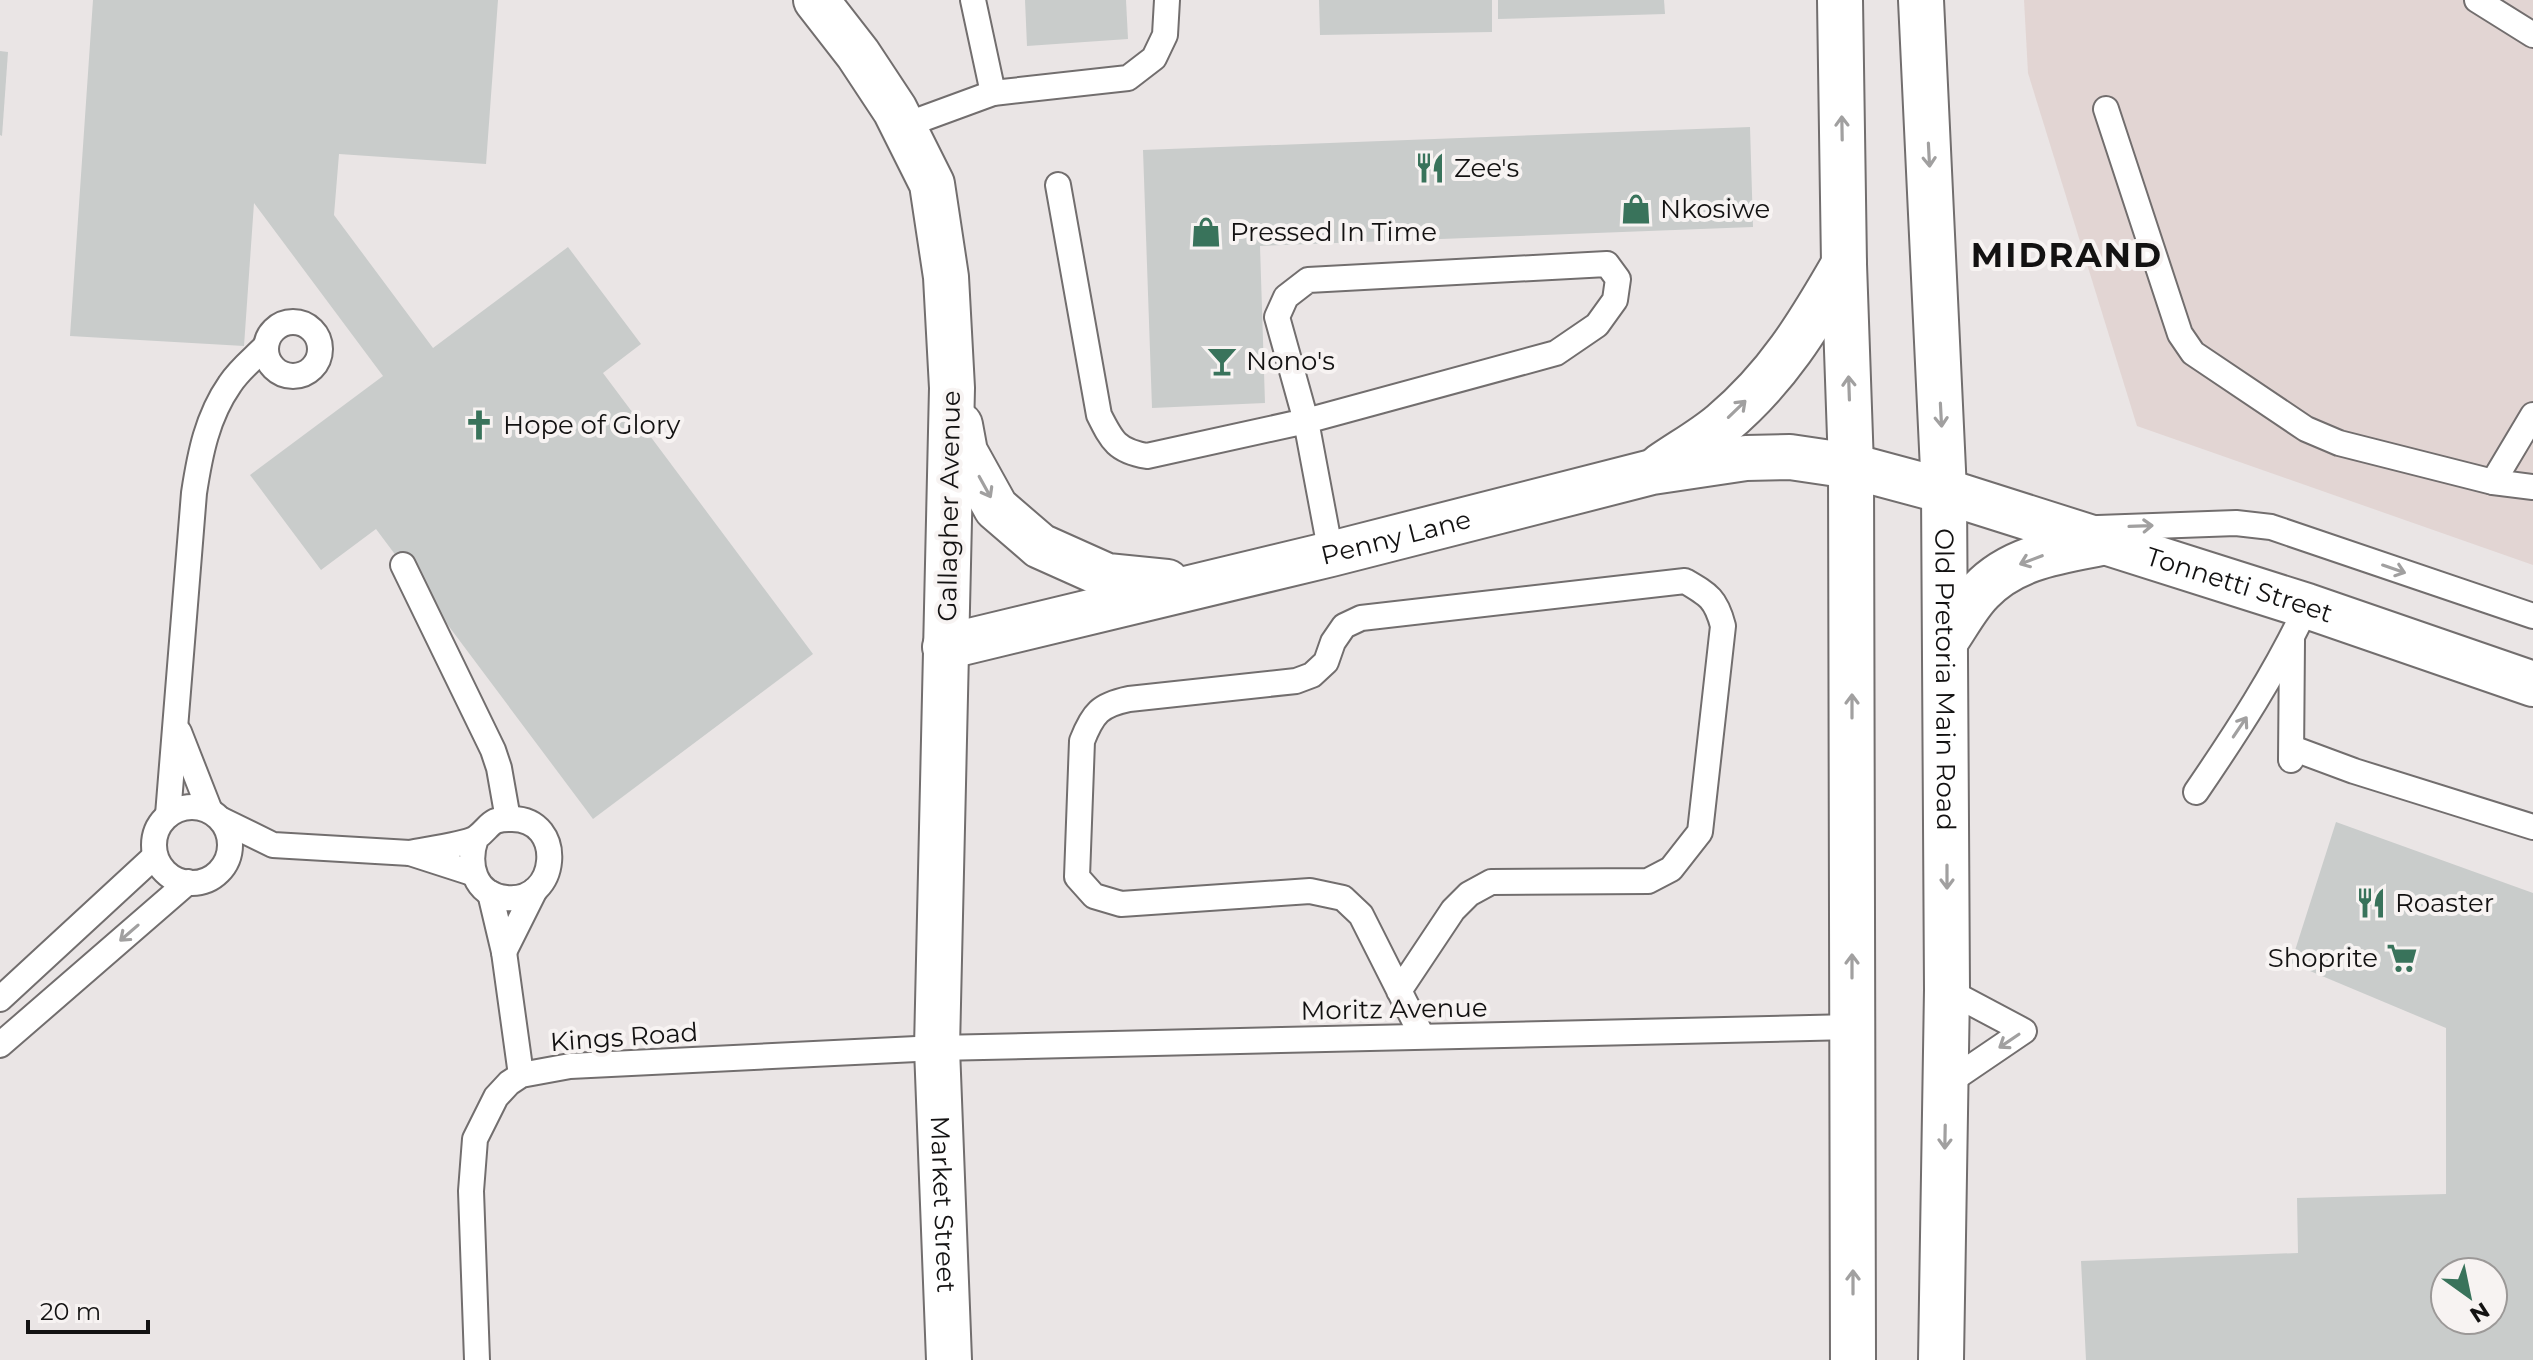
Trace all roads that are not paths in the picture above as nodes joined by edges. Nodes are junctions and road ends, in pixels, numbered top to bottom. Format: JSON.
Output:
{"nodes":[{"id":1,"x":816,"y":0,"type":"edge"},
{"id":2,"x":973,"y":0,"type":"edge"},
{"id":3,"x":1167,"y":0,"type":"edge"},
{"id":4,"x":1840,"y":0,"type":"edge"},
{"id":5,"x":1921,"y":0,"type":"edge"},
{"id":6,"x":2477,"y":0,"type":"edge"},
{"id":7,"x":2533,"y":35,"type":"edge"},
{"id":8,"x":993,"y":93,"type":"junction"},
{"id":9,"x":2106,"y":109,"type":"dead end"},
{"id":10,"x":903,"y":126,"type":"junction"},
{"id":11,"x":1058,"y":185,"type":"dead end"},
{"id":12,"x":1844,"y":264,"type":"junction"},
{"id":13,"x":270,"y":358,"type":"dead end"},
{"id":14,"x":952,"y":388,"type":"junction"},
{"id":15,"x":2533,"y":415,"type":"edge"},
{"id":16,"x":1306,"y":421,"type":"junction"},
{"id":17,"x":1851,"y":466,"type":"junction"},
{"id":18,"x":1652,"y":472,"type":"junction"},
{"id":19,"x":2493,"y":482,"type":"junction"},
{"id":20,"x":2533,"y":487,"type":"edge"},
{"id":21,"x":1944,"y":491,"type":"junction"},
{"id":22,"x":2063,"y":529,"type":"junction"},
{"id":23,"x":2107,"y":542,"type":"junction"},
{"id":24,"x":1331,"y":554,"type":"junction"},
{"id":25,"x":403,"y":565,"type":"dead end"},
{"id":26,"x":1204,"y":586,"type":"junction"},
{"id":27,"x":2533,"y":616,"type":"edge"},
{"id":28,"x":2299,"y":622,"type":"junction"},
{"id":29,"x":1945,"y":642,"type":"junction"},
{"id":30,"x":945,"y":647,"type":"junction"},
{"id":31,"x":2533,"y":684,"type":"edge"},
{"id":32,"x":177,"y":726,"type":"junction"},
{"id":33,"x":2196,"y":792,"type":"dead end"},
{"id":34,"x":168,"y":815,"type":"junction"},
{"id":35,"x":216,"y":816,"type":"junction"},
{"id":36,"x":508,"y":819,"type":"junction"},
{"id":37,"x":2533,"y":827,"type":"edge"},
{"id":38,"x":476,"y":838,"type":"junction"},
{"id":39,"x":273,"y":845,"type":"junction"},
{"id":40,"x":410,"y":853,"type":"junction"},
{"id":41,"x":155,"y":856,"type":"junction"},
{"id":42,"x":226,"y":863,"type":"junction"},
{"id":43,"x":472,"y":873,"type":"junction"},
{"id":44,"x":188,"y":882,"type":"junction"},
{"id":45,"x":535,"y":890,"type":"junction"},
{"id":46,"x":490,"y":893,"type":"junction"},
{"id":47,"x":504,"y":952,"type":"junction"},
{"id":48,"x":1947,"y":990,"type":"junction"},
{"id":49,"x":1399,"y":991,"type":"junction"},
{"id":50,"x":0,"y":999,"type":"edge"},
{"id":51,"x":1852,"y":1027,"type":"junction"},
{"id":52,"x":1422,"y":1036,"type":"junction"},
{"id":53,"x":0,"y":1045,"type":"edge"},
{"id":54,"x":937,"y":1048,"type":"junction"},
{"id":55,"x":521,"y":1075,"type":"junction"},
{"id":56,"x":1946,"y":1084,"type":"junction"},
{"id":57,"x":477,"y":1360,"type":"edge"},
{"id":58,"x":949,"y":1360,"type":"edge"},
{"id":59,"x":1853,"y":1360,"type":"edge"},
{"id":60,"x":1941,"y":1360,"type":"edge"}],
"edges":[{"from":1,"to":10,"type":"street","name":"Gallagher Avenue"},
{"from":2,"to":8,"type":"lane"},
{"from":3,"to":8,"type":"lane"},
{"from":12,"to":4,"type":"street","one_way":true},
{"from":5,"to":21,"type":"street","name":"Old Pretoria Main Road","one_way":true},
{"from":6,"to":7,"type":"lane"},
{"from":8,"to":10,"type":"lane"},
{"from":9,"to":19,"type":"lane"},
{"from":10,"to":14,"type":"street","name":"Gallagher Avenue"},
{"from":11,"to":16,"type":"lane"},
{"from":17,"to":12,"type":"street","one_way":true},
{"from":18,"to":12,"type":"street","one_way":true},
{"from":13,"to":32,"type":"lane"},
{"from":14,"to":26,"type":"street","one_way":true},
{"from":14,"to":30,"type":"street","name":"Gallagher Avenue"},
{"from":15,"to":19,"type":"lane"},
{"from":16,"to":16,"type":"lane"},
{"from":16,"to":24,"type":"lane"},
{"from":17,"to":18,"type":"street","name":"Penny Lane"},
{"from":17,"to":21,"type":"street","name":"Penny Lane"},
{"from":51,"to":17,"type":"street","one_way":true},
{"from":18,"to":24,"type":"street","name":"Penny Lane"},
{"from":19,"to":20,"type":"lane"},
{"from":21,"to":22,"type":"street","name":"Tonnetti Street"},
{"from":21,"to":29,"type":"street","name":"Old Pretoria Main Road"},
{"from":22,"to":23,"type":"street","name":"Tonnetti Street"},
{"from":22,"to":27,"type":"lane","one_way":true},
{"from":23,"to":28,"type":"street","name":"Tonnetti Street"},
{"from":23,"to":29,"type":"street","one_way":true},
{"from":24,"to":26,"type":"street","name":"Penny Lane"},
{"from":25,"to":36,"type":"lane"},
{"from":26,"to":30,"type":"street","name":"Penny Lane"},
{"from":28,"to":31,"type":"street","name":"Tonnetti Street"},
{"from":33,"to":28,"type":"lane","one_way":true},
{"from":28,"to":37,"type":"lane"},
{"from":29,"to":48,"type":"street","name":"Old Pretoria Main Road","one_way":true},
{"from":30,"to":54,"type":"street","name":"Gallagher Avenue"},
{"from":32,"to":34,"type":"lane"},
{"from":32,"to":35,"type":"lane"},
{"from":34,"to":35,"type":"lane"},
{"from":34,"to":41,"type":"lane"},
{"from":35,"to":39,"type":"lane"},
{"from":35,"to":42,"type":"lane"},
{"from":36,"to":38,"type":"lane"},
{"from":36,"to":45,"type":"lane"},
{"from":38,"to":40,"type":"lane"},
{"from":38,"to":43,"type":"lane"},
{"from":39,"to":40,"type":"lane"},
{"from":39,"to":42,"type":"lane"},
{"from":40,"to":43,"type":"lane"},
{"from":41,"to":44,"type":"lane"},
{"from":41,"to":50,"type":"lane"},
{"from":42,"to":44,"type":"lane"},
{"from":43,"to":46,"type":"lane"},
{"from":44,"to":53,"type":"lane","one_way":true},
{"from":45,"to":46,"type":"lane"},
{"from":45,"to":47,"type":"lane"},
{"from":46,"to":47,"type":"lane"},
{"from":47,"to":55,"type":"lane"},
{"from":48,"to":56,"type":"street","name":"Old Pretoria Main Road"},
{"from":48,"to":56,"type":"lane","one_way":true},
{"from":49,"to":49,"type":"lane"},
{"from":49,"to":52,"type":"lane"},
{"from":51,"to":52,"type":"lane","name":"Moritz Avenue"},
{"from":59,"to":51,"type":"street","one_way":true},
{"from":52,"to":54,"type":"lane","name":"Moritz Avenue"},
{"from":54,"to":55,"type":"lane","name":"Kings Road"},
{"from":54,"to":58,"type":"street","name":"Market Street"},
{"from":55,"to":57,"type":"lane","name":"Kings Road"},
{"from":56,"to":60,"type":"street","name":"Old Pretoria Main Road","one_way":true}]}
